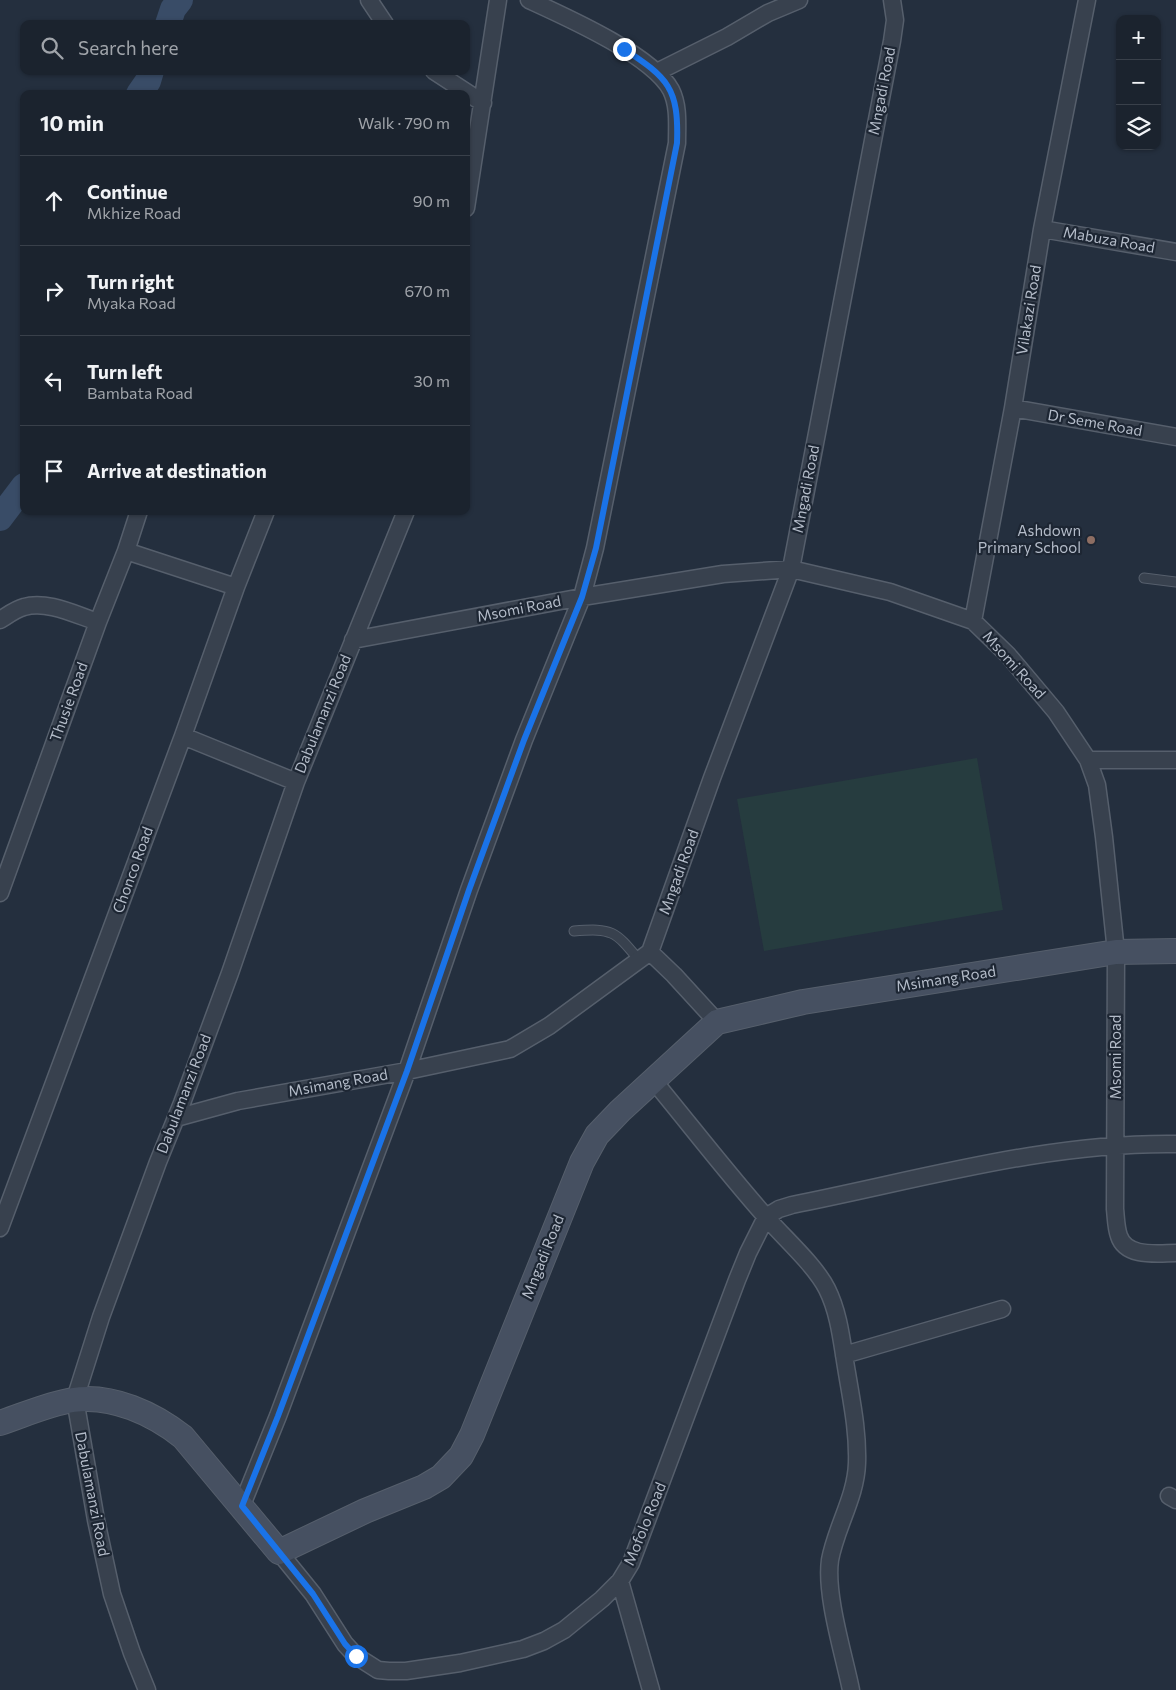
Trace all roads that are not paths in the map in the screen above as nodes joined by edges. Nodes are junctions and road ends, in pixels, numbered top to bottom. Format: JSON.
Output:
{"nodes":[{"id":1,"x":369,"y":0,"type":"edge"},
{"id":2,"x":498,"y":0,"type":"edge"},
{"id":3,"x":530,"y":0,"type":"edge"},
{"id":4,"x":799,"y":0,"type":"edge"},
{"id":5,"x":892,"y":0,"type":"edge"},
{"id":6,"x":1087,"y":0,"type":"edge"},
{"id":7,"x":382,"y":20,"type":"edge"},
{"id":8,"x":657,"y":72,"type":"junction"},
{"id":9,"x":440,"y":75,"type":"edge"},
{"id":10,"x":462,"y":90,"type":"edge"},
{"id":11,"x":470,"y":95,"type":"edge"},
{"id":12,"x":483,"y":104,"type":"junction"},
{"id":13,"x":470,"y":184,"type":"edge"},
{"id":14,"x":1042,"y":229,"type":"junction"},
{"id":15,"x":1176,"y":252,"type":"edge"},
{"id":16,"x":1013,"y":408,"type":"junction"},
{"id":17,"x":1176,"y":437,"type":"edge"},
{"id":18,"x":138,"y":515,"type":"edge"},
{"id":19,"x":264,"y":515,"type":"edge"},
{"id":20,"x":404,"y":515,"type":"edge"},
{"id":21,"x":126,"y":551,"type":"junction"},
{"id":22,"x":791,"y":568,"type":"junction"},
{"id":23,"x":1144,"y":578,"type":"dead end"},
{"id":24,"x":1176,"y":582,"type":"edge"},
{"id":25,"x":236,"y":587,"type":"junction"},
{"id":26,"x":582,"y":597,"type":"junction"},
{"id":27,"x":0,"y":620,"type":"edge"},
{"id":28,"x":973,"y":621,"type":"junction"},
{"id":29,"x":98,"y":622,"type":"junction"},
{"id":30,"x":353,"y":640,"type":"junction"},
{"id":31,"x":183,"y":736,"type":"junction"},
{"id":32,"x":1088,"y":760,"type":"junction"},
{"id":33,"x":1176,"y":760,"type":"edge"},
{"id":34,"x":296,"y":782,"type":"junction"},
{"id":35,"x":0,"y":893,"type":"edge"},
{"id":36,"x":574,"y":931,"type":"dead end"},
{"id":37,"x":1176,"y":951,"type":"edge"},
{"id":38,"x":1116,"y":952,"type":"junction"},
{"id":39,"x":644,"y":956,"type":"junction"},
{"id":40,"x":717,"y":1022,"type":"junction"},
{"id":41,"x":407,"y":1071,"type":"junction"},
{"id":42,"x":653,"y":1080,"type":"junction"},
{"id":43,"x":176,"y":1118,"type":"junction"},
{"id":44,"x":1176,"y":1144,"type":"edge"},
{"id":45,"x":1116,"y":1145,"type":"junction"},
{"id":46,"x":766,"y":1217,"type":"junction"},
{"id":47,"x":0,"y":1228,"type":"edge"},
{"id":48,"x":1176,"y":1254,"type":"edge"},
{"id":49,"x":1002,"y":1309,"type":"dead end"},
{"id":50,"x":844,"y":1355,"type":"junction"},
{"id":51,"x":75,"y":1399,"type":"junction"},
{"id":52,"x":0,"y":1424,"type":"edge"},
{"id":53,"x":242,"y":1506,"type":"junction"},
{"id":54,"x":280,"y":1552,"type":"junction"},
{"id":55,"x":620,"y":1582,"type":"junction"},
{"id":56,"x":147,"y":1690,"type":"edge"},
{"id":57,"x":651,"y":1690,"type":"edge"},
{"id":58,"x":851,"y":1690,"type":"edge"}],
"edges":[{"from":1,"to":7,"type":"street"},
{"from":2,"to":12,"type":"street"},
{"from":3,"to":8,"type":"street"},
{"from":4,"to":8,"type":"street"},
{"from":5,"to":22,"type":"street","name":"Mngadi Road"},
{"from":6,"to":14,"type":"street","name":"Vilakazi Road"},
{"from":8,"to":26,"type":"street"},
{"from":9,"to":10,"type":"street"},
{"from":11,"to":12,"type":"street"},
{"from":12,"to":13,"type":"street"},
{"from":14,"to":15,"type":"street","name":"Mabuza Road"},
{"from":14,"to":16,"type":"street","name":"Vilakazi Road"},
{"from":16,"to":17,"type":"street","name":"Dr Seme Road"},
{"from":16,"to":28,"type":"street","name":"Vilakazi Road"},
{"from":18,"to":21,"type":"street","name":"Thusie Road"},
{"from":19,"to":25,"type":"street","name":"Chonco Road"},
{"from":20,"to":30,"type":"street","name":"Dabulamanzi Road"},
{"from":21,"to":25,"type":"street"},
{"from":21,"to":29,"type":"street","name":"Thusie Road"},
{"from":22,"to":26,"type":"street","name":"Msomi Road"},
{"from":22,"to":28,"type":"street","name":"Msomi Road"},
{"from":22,"to":39,"type":"street","name":"Mngadi Road"},
{"from":23,"to":24,"type":"lane"},
{"from":25,"to":31,"type":"street","name":"Chonco Road"},
{"from":26,"to":30,"type":"street","name":"Msomi Road"},
{"from":26,"to":41,"type":"street"},
{"from":27,"to":29,"type":"street"},
{"from":28,"to":32,"type":"street","name":"Msomi Road"},
{"from":29,"to":35,"type":"street","name":"Thusie Road"},
{"from":30,"to":34,"type":"street","name":"Dabulamanzi Road"},
{"from":31,"to":34,"type":"street"},
{"from":31,"to":47,"type":"street","name":"Chonco Road"},
{"from":32,"to":33,"type":"street"},
{"from":32,"to":38,"type":"street","name":"Msomi Road"},
{"from":34,"to":43,"type":"street","name":"Dabulamanzi Road"},
{"from":36,"to":39,"type":"lane"},
{"from":37,"to":38,"type":"street","name":"Msimang Road"},
{"from":38,"to":40,"type":"street","name":"Msimang Road"},
{"from":38,"to":45,"type":"street","name":"Msomi Road"},
{"from":39,"to":40,"type":"street"},
{"from":39,"to":41,"type":"street","name":"Msimang Road"},
{"from":40,"to":42,"type":"street","name":"Mngadi Road"},
{"from":41,"to":43,"type":"street","name":"Msimang Road"},
{"from":41,"to":53,"type":"street"},
{"from":42,"to":46,"type":"street"},
{"from":42,"to":54,"type":"street","name":"Mngadi Road"},
{"from":43,"to":51,"type":"street","name":"Dabulamanzi Road"},
{"from":44,"to":45,"type":"street"},
{"from":45,"to":46,"type":"street"},
{"from":45,"to":48,"type":"street","name":"Msomi Road"},
{"from":46,"to":50,"type":"street"},
{"from":46,"to":55,"type":"street","name":"Mofolo Road"},
{"from":49,"to":50,"type":"street"},
{"from":50,"to":58,"type":"street"},
{"from":51,"to":52,"type":"street"},
{"from":51,"to":53,"type":"street"},
{"from":51,"to":56,"type":"street","name":"Dabulamanzi Road"},
{"from":53,"to":54,"type":"street"},
{"from":54,"to":55,"type":"street","name":"Mofolo Road"},
{"from":55,"to":57,"type":"street"}]}
